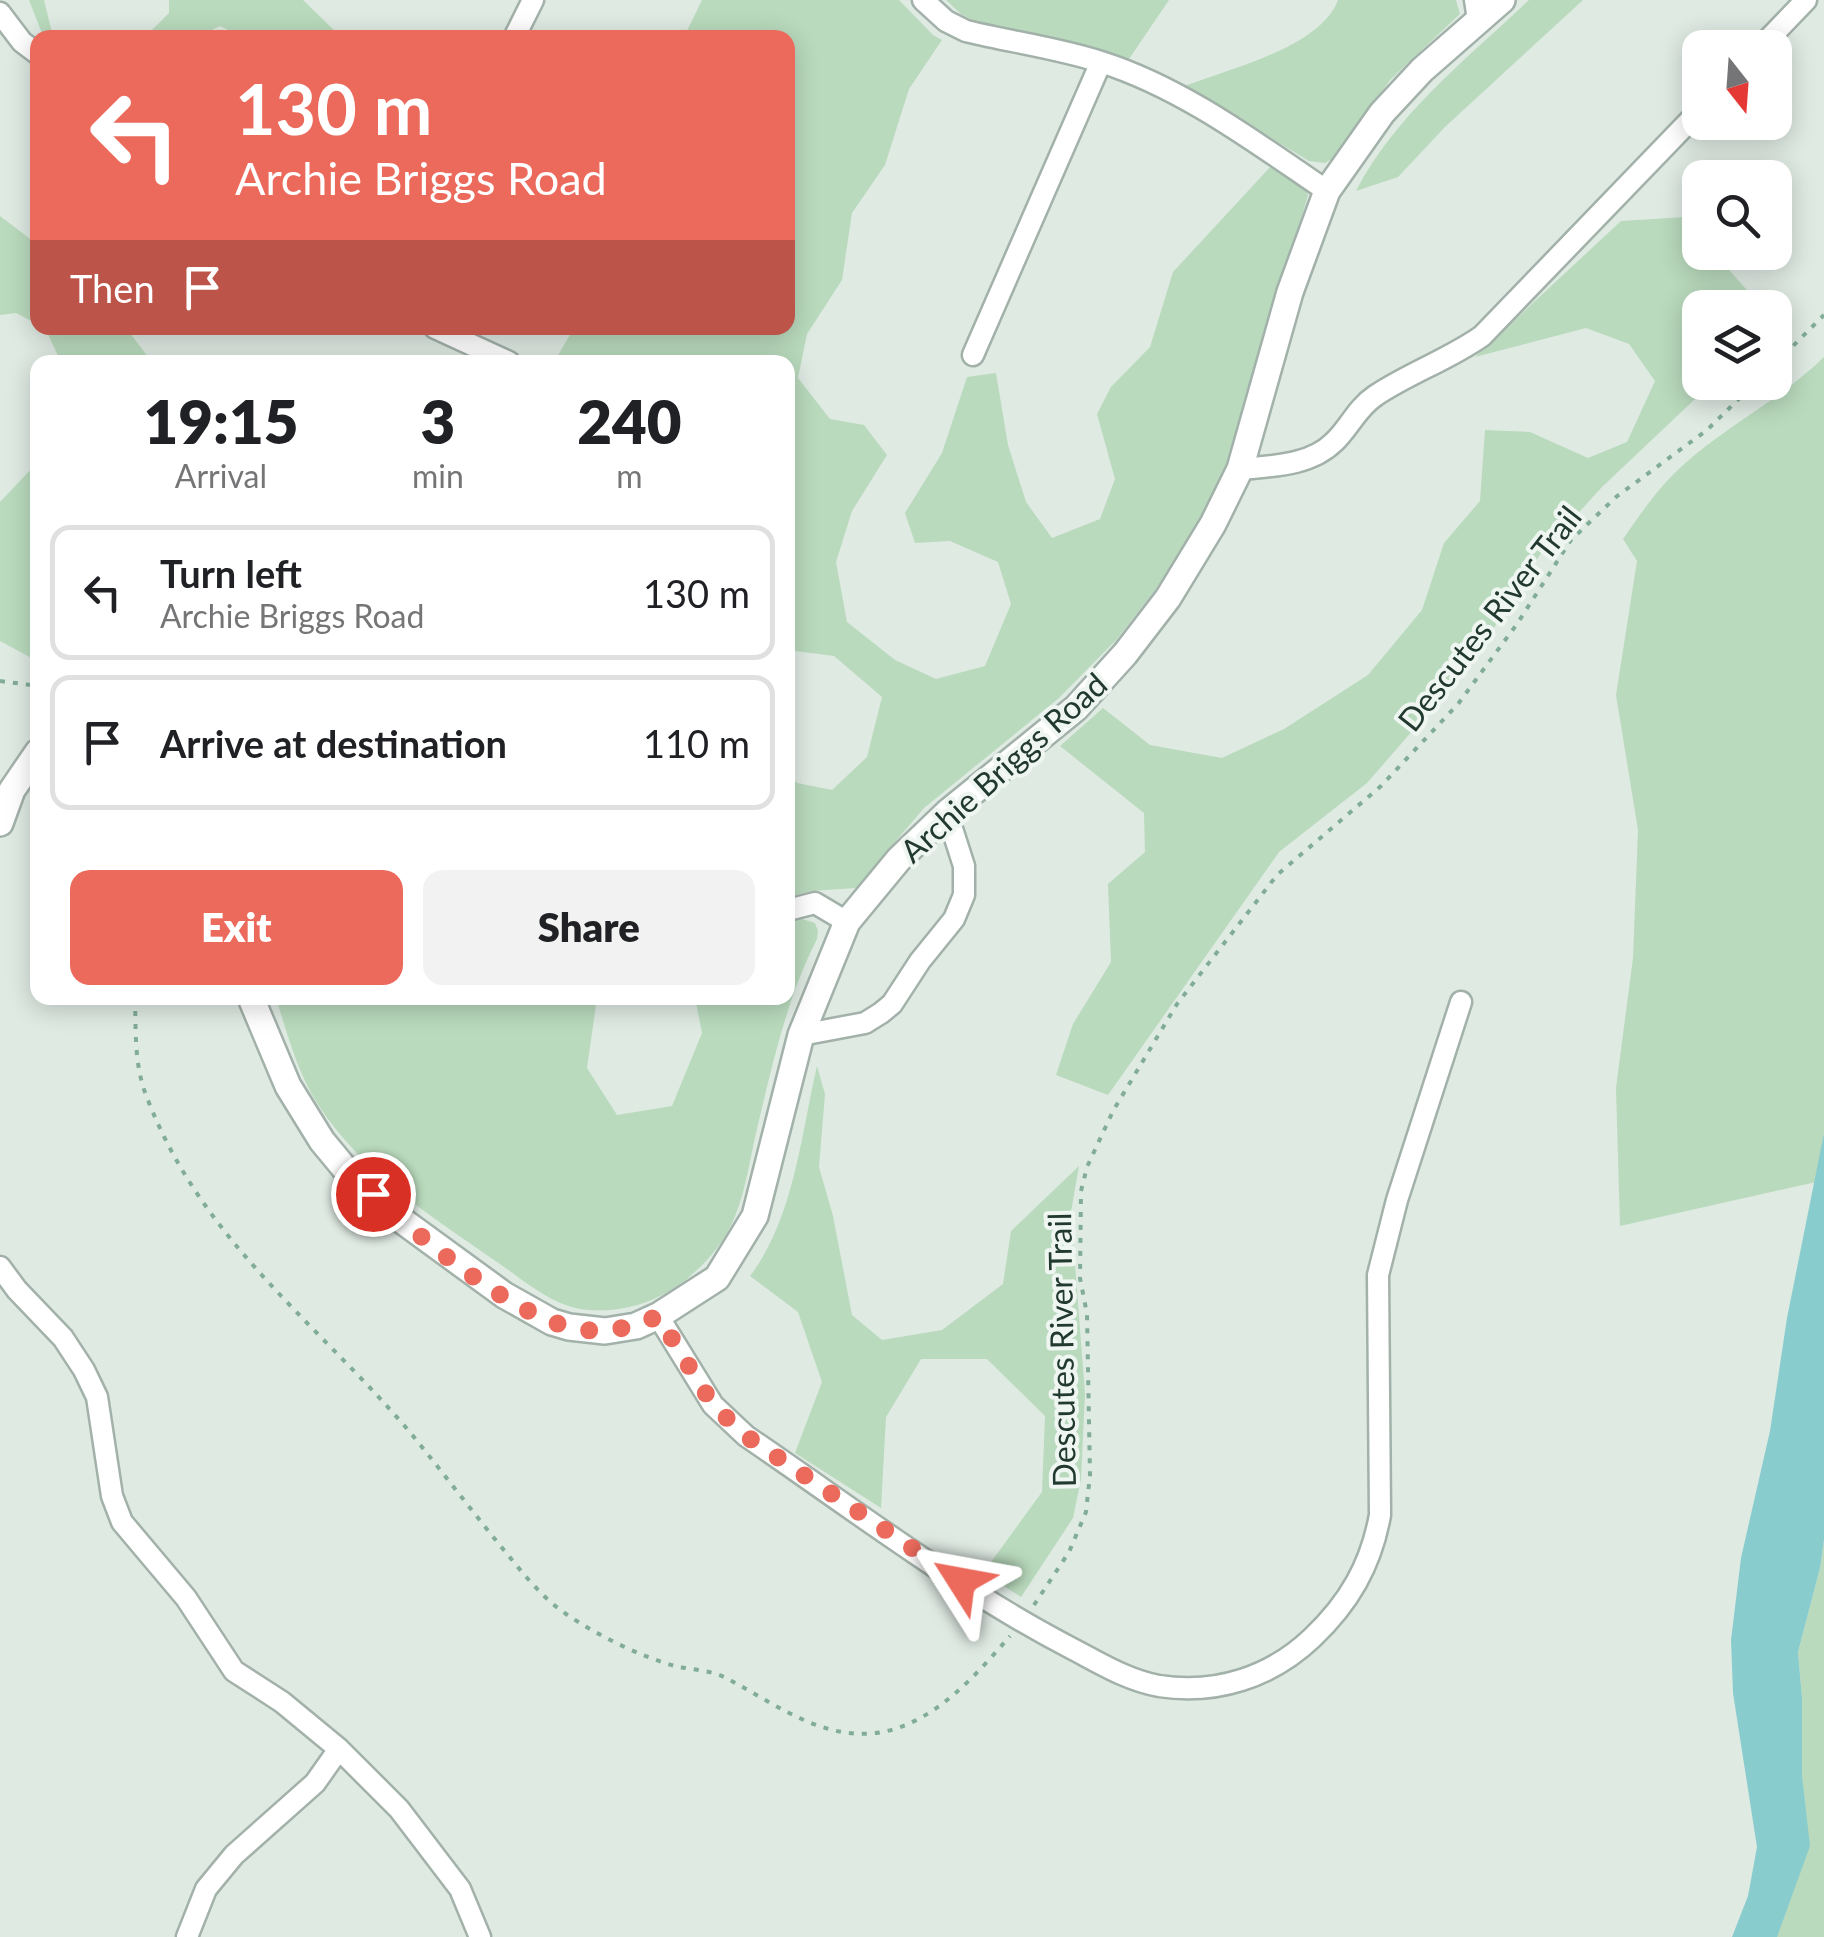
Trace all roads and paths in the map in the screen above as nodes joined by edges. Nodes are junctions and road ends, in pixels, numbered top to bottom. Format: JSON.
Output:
{"nodes":[{"id":1,"x":533,"y":0,"type":"edge"},
{"id":2,"x":922,"y":0,"type":"edge"},
{"id":3,"x":1502,"y":0,"type":"edge"},
{"id":4,"x":1806,"y":0,"type":"edge"},
{"id":5,"x":1476,"y":10,"type":"edge"},
{"id":6,"x":0,"y":13,"type":"edge"},
{"id":7,"x":518,"y":30,"type":"edge"},
{"id":8,"x":1777,"y":30,"type":"edge"},
{"id":9,"x":30,"y":48,"type":"edge"},
{"id":10,"x":1101,"y":62,"type":"junction"},
{"id":11,"x":1682,"y":129,"type":"edge"},
{"id":12,"x":1327,"y":191,"type":"junction"},
{"id":13,"x":1824,"y":316,"type":"edge"},
{"id":14,"x":450,"y":335,"type":"edge"},
{"id":15,"x":1792,"y":347,"type":"edge"},
{"id":16,"x":493,"y":355,"type":"edge"},
{"id":17,"x":972,"y":355,"type":"dead end"},
{"id":18,"x":1738,"y":400,"type":"edge"},
{"id":19,"x":1240,"y":470,"type":"junction"},
{"id":20,"x":0,"y":681,"type":"edge"},
{"id":21,"x":30,"y":685,"type":"edge"},
{"id":22,"x":30,"y":763,"type":"edge"},
{"id":23,"x":947,"y":813,"type":"junction"},
{"id":24,"x":0,"y":823,"type":"edge"},
{"id":25,"x":795,"y":908,"type":"edge"},
{"id":26,"x":847,"y":922,"type":"junction"},
{"id":27,"x":1461,"y":1002,"type":"dead end"},
{"id":28,"x":136,"y":1005,"type":"edge"},
{"id":29,"x":254,"y":1005,"type":"edge"},
{"id":30,"x":801,"y":1036,"type":"junction"},
{"id":31,"x":0,"y":1267,"type":"edge"},
{"id":32,"x":658,"y":1316,"type":"junction"},
{"id":33,"x":1022,"y":1623,"type":"junction"},
{"id":34,"x":339,"y":1749,"type":"junction"},
{"id":35,"x":187,"y":1937,"type":"edge"},
{"id":36,"x":480,"y":1937,"type":"edge"}],
"edges":[{"from":1,"to":7,"type":"street"},
{"from":2,"to":10,"type":"street"},
{"from":3,"to":5,"type":"street","name":"Archie Briggs Road"},
{"from":4,"to":8,"type":"street"},
{"from":5,"to":12,"type":"street","name":"Archie Briggs Road"},
{"from":6,"to":9,"type":"street"},
{"from":10,"to":12,"type":"street"},
{"from":10,"to":17,"type":"street"},
{"from":11,"to":19,"type":"street"},
{"from":12,"to":19,"type":"street","name":"Archie Briggs Road"},
{"from":13,"to":15,"type":"path"},
{"from":14,"to":16,"type":"street"},
{"from":18,"to":33,"type":"path","name":"Descutes River Trail"},
{"from":19,"to":23,"type":"street","name":"Archie Briggs Road"},
{"from":20,"to":21,"type":"path"},
{"from":22,"to":24,"type":"street"},
{"from":23,"to":26,"type":"street","name":"Archie Briggs Road"},
{"from":23,"to":30,"type":"street"},
{"from":25,"to":26,"type":"street"},
{"from":26,"to":30,"type":"street","name":"Archie Briggs Road"},
{"from":27,"to":33,"type":"street"},
{"from":28,"to":33,"type":"path","name":"Descutes River Trail"},
{"from":29,"to":32,"type":"street","name":"Archie Briggs Road"},
{"from":30,"to":32,"type":"street","name":"Archie Briggs Road"},
{"from":31,"to":34,"type":"street"},
{"from":32,"to":33,"type":"street"},
{"from":34,"to":35,"type":"street"},
{"from":34,"to":36,"type":"street"}]}
